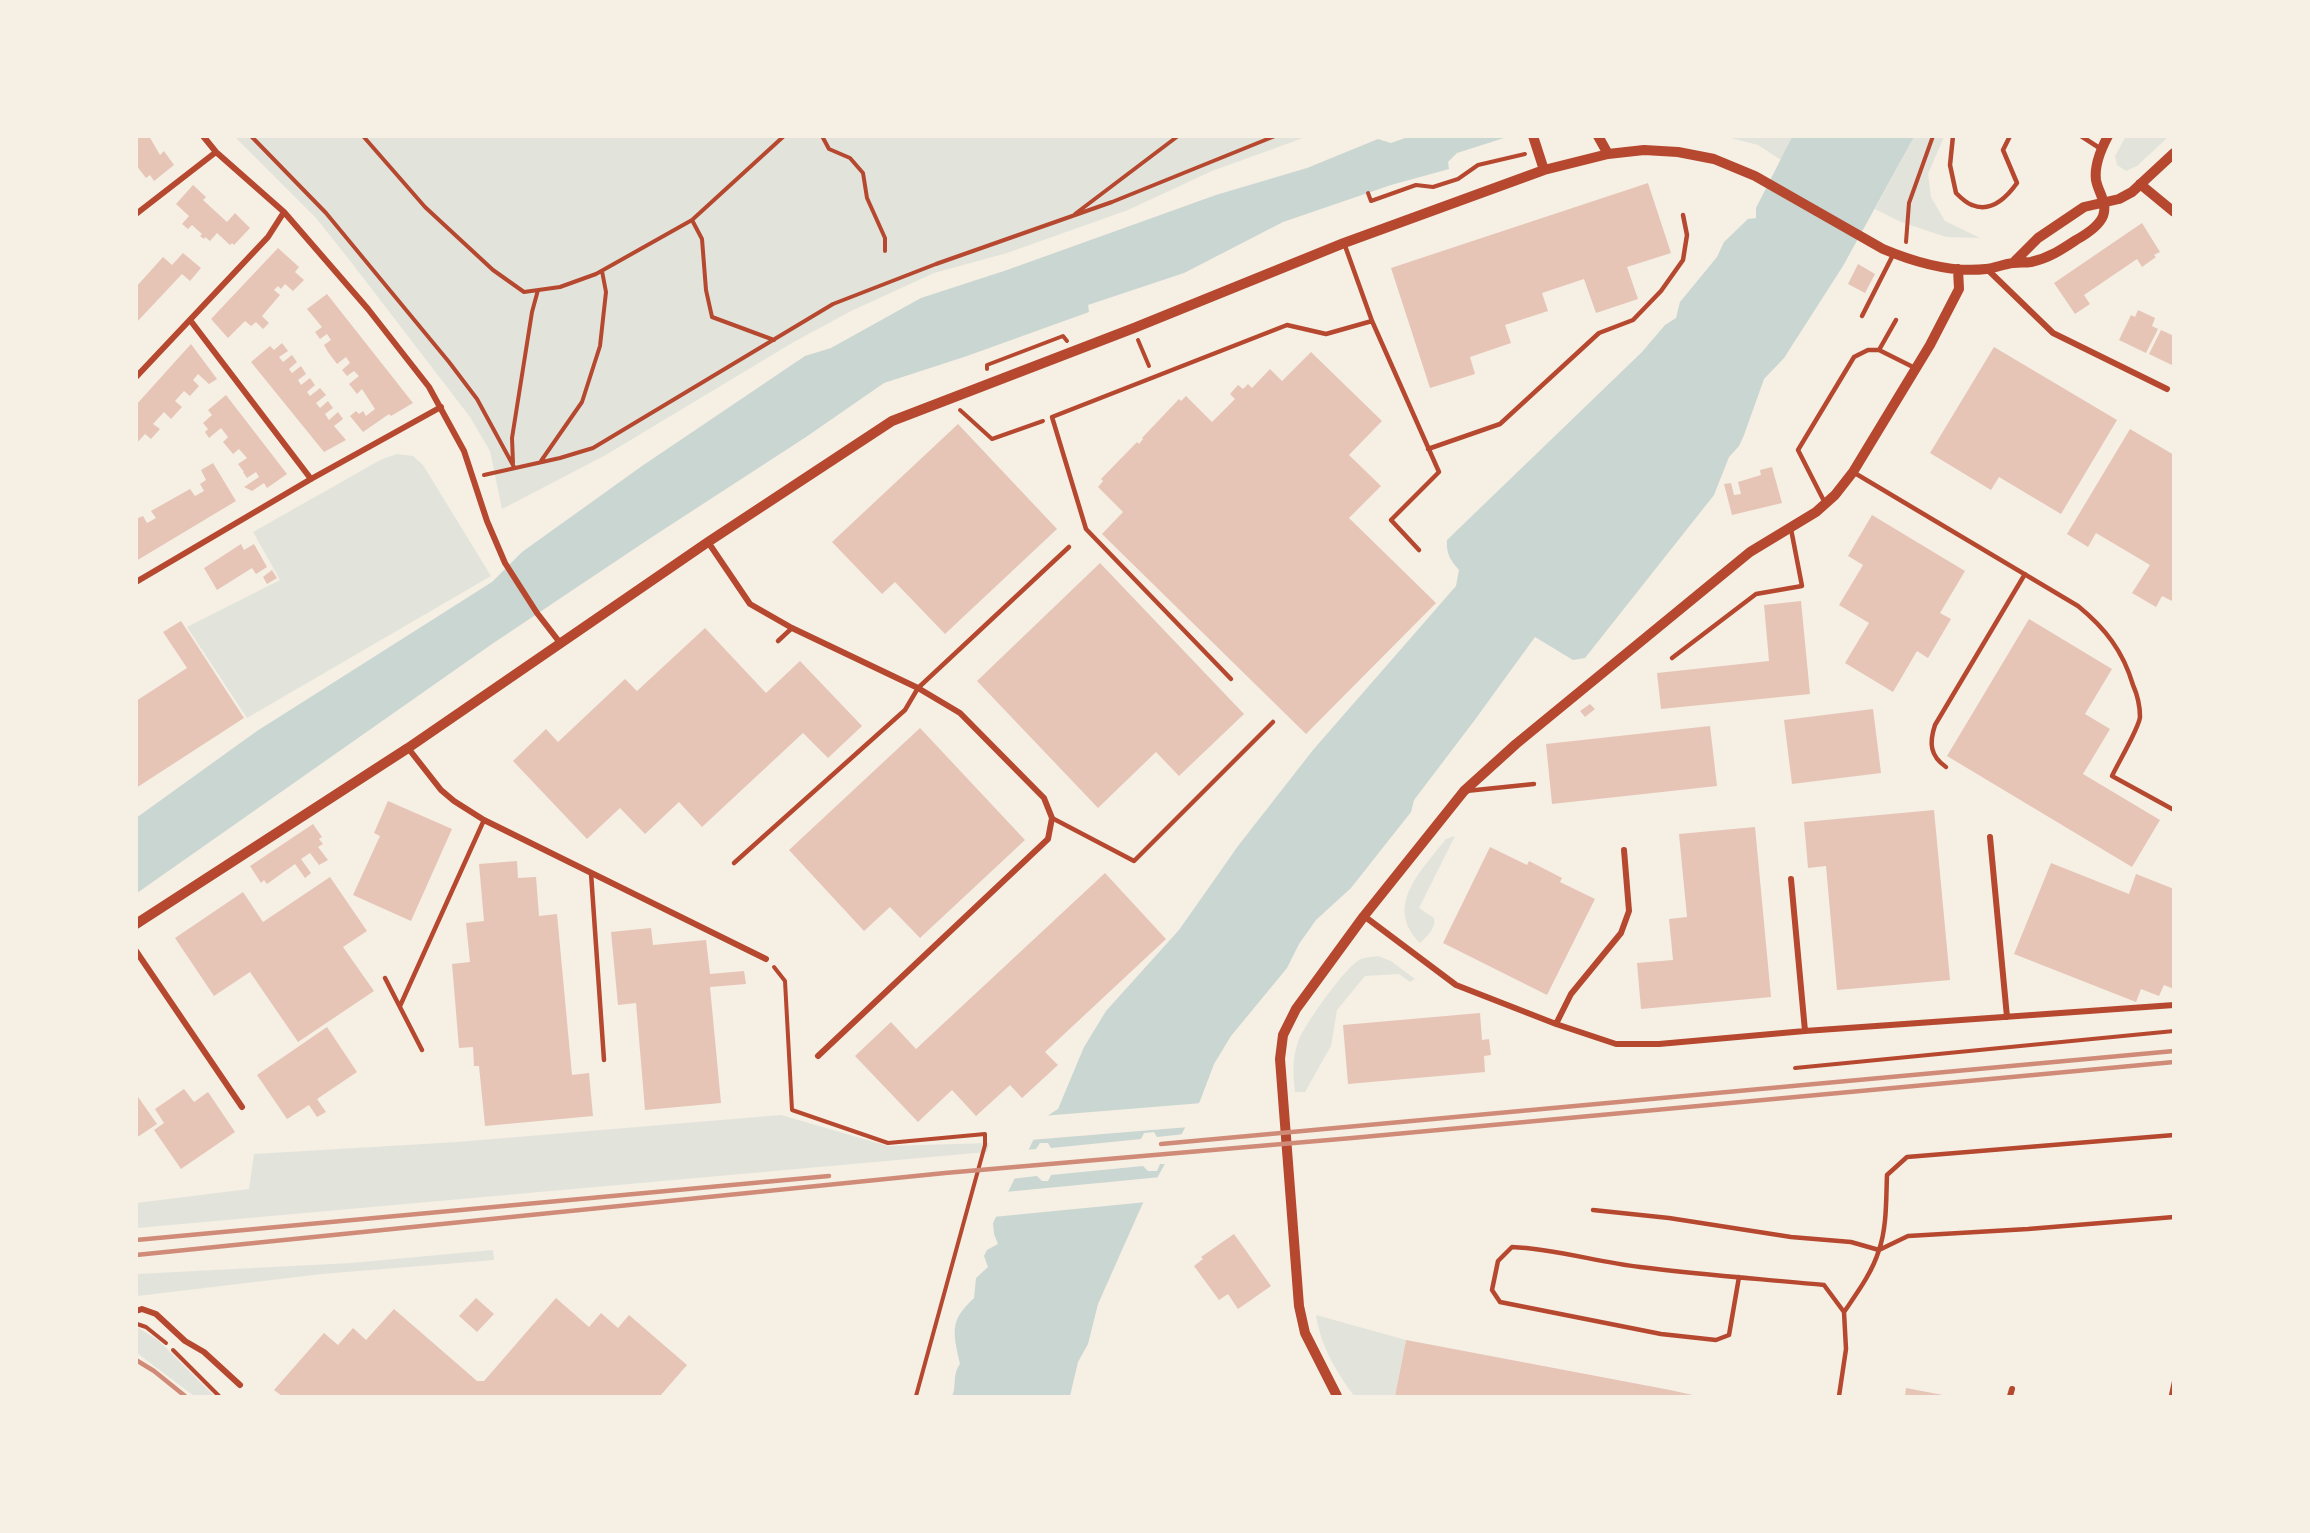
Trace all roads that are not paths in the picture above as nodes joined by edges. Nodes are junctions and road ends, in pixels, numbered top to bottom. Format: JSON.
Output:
{"nodes":[{"id":1,"x":203,"y":136,"type":"edge"},
{"id":2,"x":1598,"y":136,"type":"edge"},
{"id":3,"x":1953,"y":136,"type":"edge"},
{"id":4,"x":2010,"y":136,"type":"edge"},
{"id":5,"x":2081,"y":136,"type":"edge"},
{"id":6,"x":2108,"y":136,"type":"edge"},
{"id":7,"x":1535,"y":145,"type":"edge"},
{"id":8,"x":2101,"y":149,"type":"junction"},
{"id":9,"x":216,"y":152,"type":"junction"},
{"id":10,"x":2174,"y":153,"type":"edge"},
{"id":11,"x":1608,"y":154,"type":"junction"},
{"id":12,"x":1544,"y":170,"type":"junction"},
{"id":13,"x":2140,"y":184,"type":"junction"},
{"id":14,"x":2104,"y":203,"type":"junction"},
{"id":15,"x":284,"y":212,"type":"junction"},
{"id":16,"x":2174,"y":212,"type":"edge"},
{"id":17,"x":136,"y":214,"type":"edge"},
{"id":18,"x":1683,"y":215,"type":"dead end"},
{"id":19,"x":1344,"y":243,"type":"junction"},
{"id":20,"x":1894,"y":253,"type":"junction"},
{"id":21,"x":2013,"y":262,"type":"junction"},
{"id":22,"x":1958,"y":269,"type":"junction"},
{"id":23,"x":1986,"y":269,"type":"junction"},
{"id":24,"x":1862,"y":316,"type":"dead end"},
{"id":25,"x":190,"y":320,"type":"junction"},
{"id":26,"x":1896,"y":320,"type":"dead end"},
{"id":27,"x":1372,"y":321,"type":"junction"},
{"id":28,"x":1879,"y":350,"type":"junction"},
{"id":29,"x":1915,"y":368,"type":"junction"},
{"id":30,"x":136,"y":377,"type":"edge"},
{"id":31,"x":2167,"y":389,"type":"dead end"},
{"id":32,"x":441,"y":407,"type":"junction"},
{"id":33,"x":1428,"y":449,"type":"junction"},
{"id":34,"x":1853,"y":472,"type":"junction"},
{"id":35,"x":311,"y":479,"type":"junction"},
{"id":36,"x":1825,"y":504,"type":"junction"},
{"id":37,"x":1791,"y":529,"type":"junction"},
{"id":38,"x":708,"y":542,"type":"junction"},
{"id":39,"x":1070,"y":547,"type":"dead end"},
{"id":40,"x":1419,"y":550,"type":"dead end"},
{"id":41,"x":2025,"y":574,"type":"junction"},
{"id":42,"x":136,"y":582,"type":"edge"},
{"id":43,"x":792,"y":628,"type":"junction"},
{"id":44,"x":778,"y":641,"type":"dead end"},
{"id":45,"x":561,"y":644,"type":"junction"},
{"id":46,"x":1672,"y":658,"type":"dead end"},
{"id":47,"x":1231,"y":679,"type":"dead end"},
{"id":48,"x":918,"y":688,"type":"junction"},
{"id":49,"x":1273,"y":722,"type":"dead end"},
{"id":50,"x":408,"y":748,"type":"junction"},
{"id":51,"x":1946,"y":767,"type":"dead end"},
{"id":52,"x":1534,"y":784,"type":"dead end"},
{"id":53,"x":1464,"y":791,"type":"junction"},
{"id":54,"x":2174,"y":810,"type":"edge"},
{"id":55,"x":1052,"y":818,"type":"junction"},
{"id":56,"x":484,"y":820,"type":"junction"},
{"id":57,"x":1990,"y":837,"type":"dead end"},
{"id":58,"x":1624,"y":850,"type":"dead end"},
{"id":59,"x":735,"y":863,"type":"dead end"},
{"id":60,"x":591,"y":873,"type":"junction"},
{"id":61,"x":1791,"y":879,"type":"dead end"},
{"id":62,"x":1364,"y":916,"type":"junction"},
{"id":63,"x":136,"y":924,"type":"edge"},
{"id":64,"x":136,"y":951,"type":"edge"},
{"id":65,"x":766,"y":959,"type":"road end"},
{"id":66,"x":386,"y":978,"type":"dead end"},
{"id":67,"x":2174,"y":1005,"type":"edge"},
{"id":68,"x":400,"y":1006,"type":"junction"},
{"id":69,"x":2007,"y":1017,"type":"junction"},
{"id":70,"x":1556,"y":1024,"type":"junction"},
{"id":71,"x":1805,"y":1031,"type":"junction"},
{"id":72,"x":422,"y":1050,"type":"dead end"},
{"id":73,"x":818,"y":1056,"type":"dead end"},
{"id":74,"x":604,"y":1059,"type":"dead end"},
{"id":75,"x":242,"y":1107,"type":"dead end"},
{"id":76,"x":2174,"y":1135,"type":"edge"},
{"id":77,"x":1593,"y":1210,"type":"dead end"},
{"id":78,"x":2174,"y":1217,"type":"edge"},
{"id":79,"x":1880,"y":1250,"type":"junction"},
{"id":80,"x":1740,"y":1277,"type":"junction"},
{"id":81,"x":136,"y":1311,"type":"edge"},
{"id":82,"x":1844,"y":1312,"type":"junction"},
{"id":83,"x":2174,"y":1382,"type":"edge"},
{"id":84,"x":240,"y":1385,"type":"dead end"},
{"id":85,"x":1337,"y":1396,"type":"edge"},
{"id":86,"x":1839,"y":1396,"type":"edge"},
{"id":87,"x":2171,"y":1396,"type":"edge"}],
"edges":[{"from":1,"to":9,"type":"street"},
{"from":2,"to":11,"type":"street"},
{"from":3,"to":4,"type":"lane"},
{"from":5,"to":8,"type":"lane"},
{"from":6,"to":8,"type":"street"},
{"from":7,"to":12,"type":"street"},
{"from":8,"to":14,"type":"street"},
{"from":9,"to":15,"type":"street"},
{"from":9,"to":17,"type":"street"},
{"from":10,"to":13,"type":"street"},
{"from":11,"to":12,"type":"street"},
{"from":11,"to":20,"type":"street"},
{"from":12,"to":19,"type":"street"},
{"from":13,"to":14,"type":"street"},
{"from":13,"to":16,"type":"street"},
{"from":14,"to":21,"type":"street"},
{"from":14,"to":21,"type":"street"},
{"from":15,"to":25,"type":"street"},
{"from":15,"to":32,"type":"street"},
{"from":18,"to":33,"type":"lane"},
{"from":19,"to":27,"type":"lane"},
{"from":19,"to":38,"type":"street"},
{"from":20,"to":22,"type":"street"},
{"from":20,"to":24,"type":"lane"},
{"from":21,"to":23,"type":"street"},
{"from":22,"to":23,"type":"street"},
{"from":22,"to":29,"type":"street"},
{"from":23,"to":31,"type":"street"},
{"from":25,"to":30,"type":"street"},
{"from":25,"to":35,"type":"street"},
{"from":26,"to":28,"type":"lane"},
{"from":27,"to":33,"type":"lane"},
{"from":27,"to":47,"type":"lane"},
{"from":28,"to":29,"type":"lane"},
{"from":28,"to":36,"type":"lane"},
{"from":29,"to":34,"type":"street"},
{"from":32,"to":35,"type":"street"},
{"from":32,"to":45,"type":"street"},
{"from":33,"to":40,"type":"lane"},
{"from":34,"to":36,"type":"street"},
{"from":34,"to":41,"type":"lane"},
{"from":35,"to":42,"type":"street"},
{"from":36,"to":37,"type":"street"},
{"from":37,"to":46,"type":"lane"},
{"from":37,"to":53,"type":"street"},
{"from":38,"to":43,"type":"street"},
{"from":38,"to":45,"type":"street"},
{"from":39,"to":48,"type":"lane"},
{"from":41,"to":51,"type":"lane"},
{"from":41,"to":54,"type":"lane"},
{"from":43,"to":44,"type":"lane"},
{"from":43,"to":48,"type":"street"},
{"from":45,"to":50,"type":"street"},
{"from":48,"to":55,"type":"street"},
{"from":48,"to":59,"type":"lane"},
{"from":49,"to":55,"type":"lane"},
{"from":50,"to":56,"type":"street"},
{"from":50,"to":63,"type":"street"},
{"from":52,"to":53,"type":"lane"},
{"from":53,"to":62,"type":"street"},
{"from":55,"to":73,"type":"street"},
{"from":56,"to":60,"type":"street"},
{"from":56,"to":68,"type":"lane"},
{"from":57,"to":69,"type":"street"},
{"from":58,"to":70,"type":"street"},
{"from":60,"to":65,"type":"street"},
{"from":60,"to":74,"type":"lane"},
{"from":61,"to":71,"type":"street"},
{"from":62,"to":70,"type":"street"},
{"from":62,"to":85,"type":"street"},
{"from":64,"to":75,"type":"street"},
{"from":66,"to":68,"type":"lane"},
{"from":67,"to":69,"type":"street"},
{"from":68,"to":72,"type":"lane"},
{"from":69,"to":71,"type":"street"},
{"from":70,"to":71,"type":"street"},
{"from":76,"to":79,"type":"lane"},
{"from":77,"to":79,"type":"lane"},
{"from":78,"to":79,"type":"lane"},
{"from":79,"to":82,"type":"lane"},
{"from":80,"to":80,"type":"lane"},
{"from":80,"to":82,"type":"lane"},
{"from":81,"to":84,"type":"street"},
{"from":82,"to":86,"type":"lane"},
{"from":83,"to":87,"type":"lane"}]}
